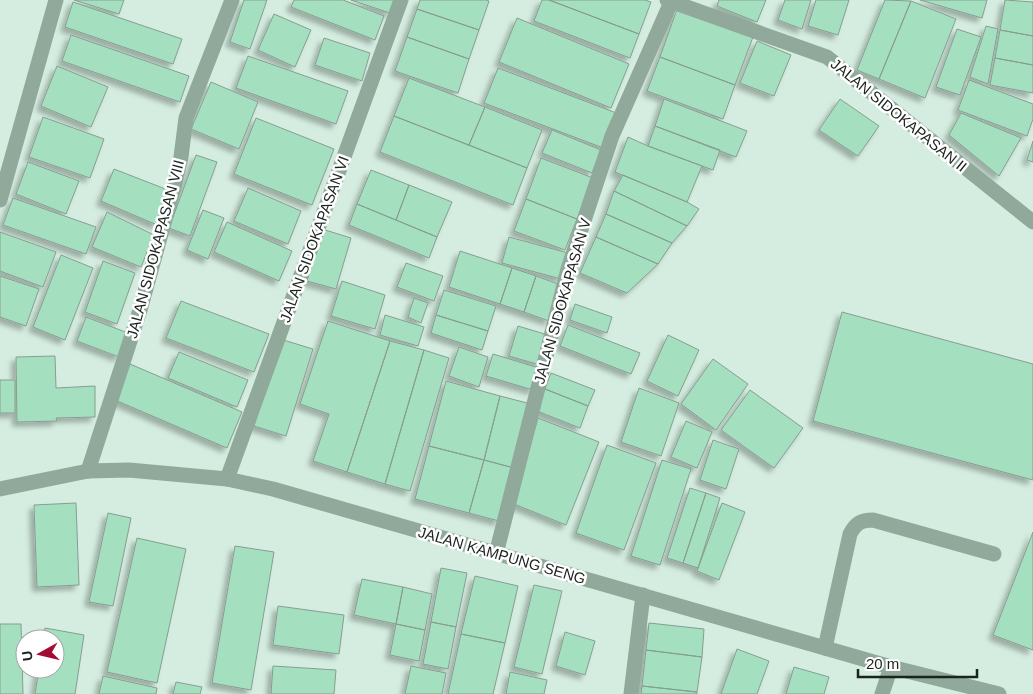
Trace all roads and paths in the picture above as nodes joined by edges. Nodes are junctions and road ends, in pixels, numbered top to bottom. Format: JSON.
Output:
{"nodes":[{"id":1,"x":56,"y":0,"type":"edge"},
{"id":2,"x":232,"y":0,"type":"edge"},
{"id":3,"x":401,"y":0,"type":"edge"},
{"id":4,"x":670,"y":0,"type":"edge"},
{"id":5,"x":0,"y":200,"type":"edge"},
{"id":6,"x":1033,"y":222,"type":"edge"},
{"id":7,"x":88,"y":470,"type":"junction"},
{"id":8,"x":227,"y":479,"type":"junction"},
{"id":9,"x":0,"y":489,"type":"edge"},
{"id":10,"x":496,"y":554,"type":"junction"},
{"id":11,"x":994,"y":554,"type":"dead end"},
{"id":12,"x":643,"y":595,"type":"junction"},
{"id":13,"x":824,"y":648,"type":"junction"},
{"id":14,"x":891,"y":667,"type":"junction"},
{"id":15,"x":981,"y":692,"type":"edge"},
{"id":16,"x":632,"y":694,"type":"edge"},
{"id":17,"x":882,"y":694,"type":"edge"},
{"id":18,"x":999,"y":694,"type":"edge"}],
"edges":[{"from":1,"to":5,"type":"street"},
{"from":2,"to":7,"type":"street","name":"JALAN SIDOKAPASAN VIII"},
{"from":3,"to":8,"type":"street","name":"JALAN SIDOKAPASAN VI"},
{"from":4,"to":6,"type":"street","name":"JALAN SIDOKAPASAN II"},
{"from":4,"to":10,"type":"street","name":"JALAN SIDOKAPASAN V"},
{"from":7,"to":8,"type":"street","name":"JALAN KAMPUNG SENG"},
{"from":7,"to":9,"type":"street","name":"JALAN KAMPUNG SENG"},
{"from":8,"to":10,"type":"street","name":"JALAN KAMPUNG SENG"},
{"from":10,"to":12,"type":"street","name":"JALAN KAMPUNG SENG"},
{"from":11,"to":13,"type":"street"},
{"from":12,"to":13,"type":"street","name":"JALAN KAMPUNG SENG"},
{"from":12,"to":16,"type":"street"},
{"from":13,"to":14,"type":"street","name":"JALAN KAMPUNG SENG"},
{"from":14,"to":15,"type":"street","name":"JALAN KAMPUNG SENG"},
{"from":14,"to":17,"type":"street"},
{"from":15,"to":18,"type":"street","name":"JALAN KAMPUNG SENG"}]}
